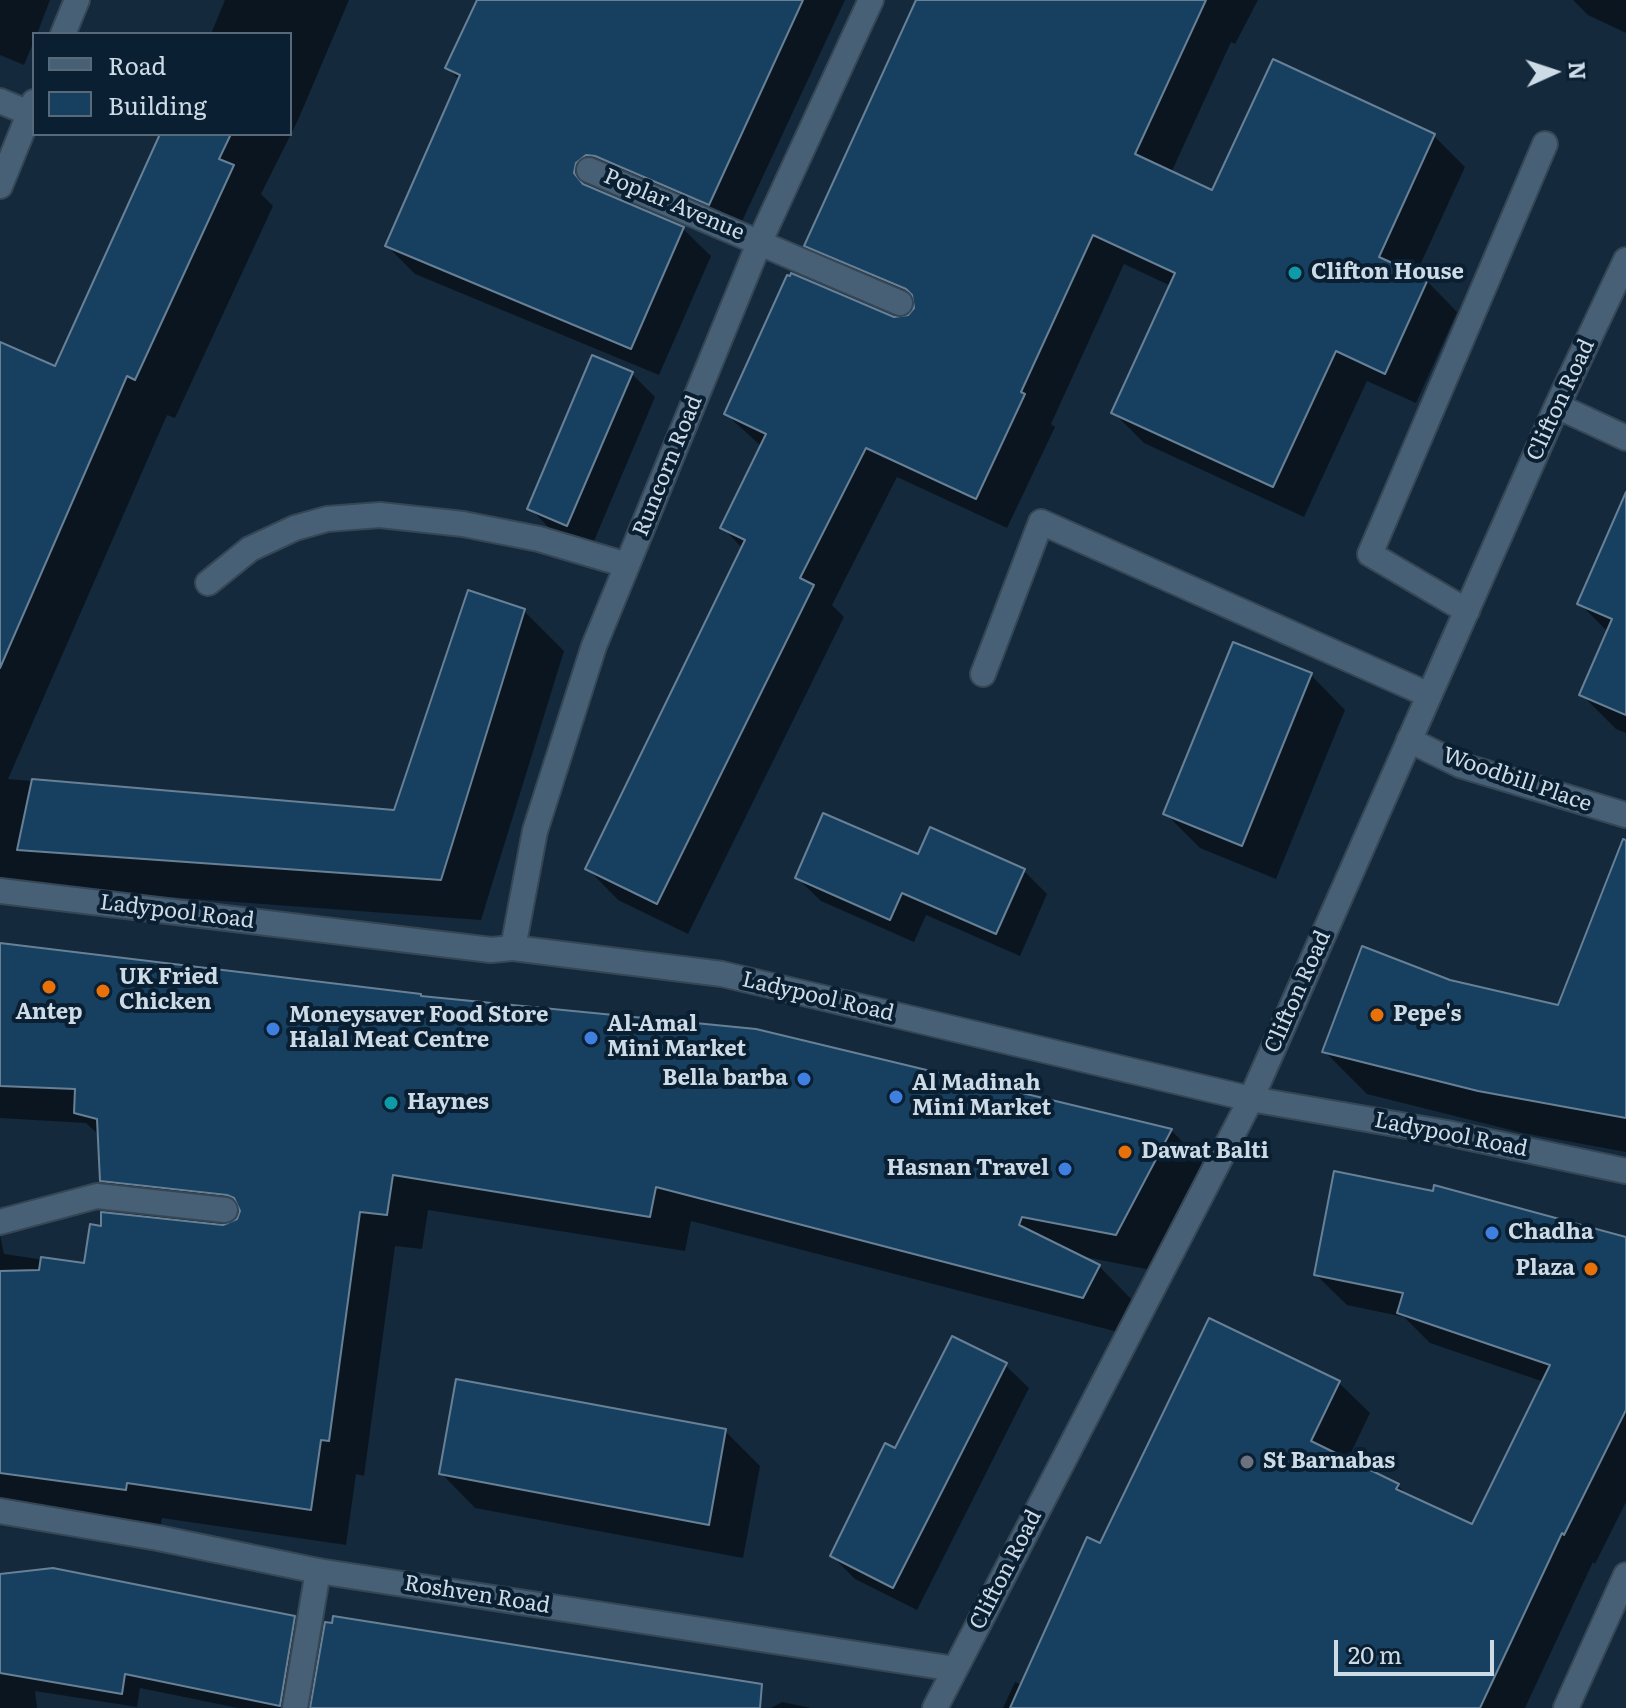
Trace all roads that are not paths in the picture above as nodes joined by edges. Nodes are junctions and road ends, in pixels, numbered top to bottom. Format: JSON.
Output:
{"nodes":[{"id":1,"x":77,"y":0,"type":"edge"},
{"id":2,"x":871,"y":0,"type":"edge"},
{"id":3,"x":64,"y":32,"type":"edge"},
{"id":4,"x":0,"y":101,"type":"edge"},
{"id":5,"x":32,"y":108,"type":"edge"},
{"id":6,"x":1545,"y":144,"type":"dead end"},
{"id":7,"x":589,"y":170,"type":"dead end"},
{"id":8,"x":0,"y":186,"type":"edge"},
{"id":9,"x":760,"y":241,"type":"junction"},
{"id":10,"x":1626,"y":260,"type":"edge"},
{"id":11,"x":900,"y":303,"type":"dead end"},
{"id":12,"x":1557,"y":406,"type":"junction"},
{"id":13,"x":1626,"y":438,"type":"edge"},
{"id":14,"x":627,"y":565,"type":"junction"},
{"id":15,"x":208,"y":583,"type":"dead end"},
{"id":16,"x":1467,"y":611,"type":"junction"},
{"id":17,"x":983,"y":674,"type":"dead end"},
{"id":18,"x":1429,"y":695,"type":"junction"},
{"id":19,"x":1409,"y":740,"type":"junction"},
{"id":20,"x":1626,"y":815,"type":"edge"},
{"id":21,"x":0,"y":891,"type":"edge"},
{"id":22,"x":513,"y":948,"type":"junction"},
{"id":23,"x":1251,"y":1099,"type":"junction"},
{"id":24,"x":1626,"y":1171,"type":"edge"},
{"id":25,"x":225,"y":1210,"type":"dead end"},
{"id":26,"x":0,"y":1222,"type":"edge"},
{"id":27,"x":0,"y":1511,"type":"edge"},
{"id":28,"x":318,"y":1571,"type":"junction"},
{"id":29,"x":1626,"y":1575,"type":"edge"},
{"id":30,"x":955,"y":1669,"type":"junction"},
{"id":31,"x":295,"y":1708,"type":"edge"},
{"id":32,"x":935,"y":1708,"type":"edge"},
{"id":33,"x":1566,"y":1708,"type":"edge"}],
"edges":[{"from":1,"to":3,"type":"street"},
{"from":2,"to":9,"type":"street","name":"Runcorn Road"},
{"from":4,"to":5,"type":"street"},
{"from":5,"to":8,"type":"street"},
{"from":6,"to":16,"type":"street"},
{"from":7,"to":9,"type":"street","name":"Poplar Avenue"},
{"from":9,"to":11,"type":"street","name":"Poplar Avenue"},
{"from":9,"to":14,"type":"street","name":"Runcorn Road"},
{"from":10,"to":12,"type":"street","name":"Clifton Road"},
{"from":12,"to":13,"type":"street"},
{"from":12,"to":16,"type":"street","name":"Clifton Road"},
{"from":14,"to":15,"type":"street"},
{"from":14,"to":22,"type":"street","name":"Runcorn Road"},
{"from":16,"to":18,"type":"street","name":"Clifton Road"},
{"from":17,"to":18,"type":"street"},
{"from":18,"to":19,"type":"street","name":"Clifton Road"},
{"from":19,"to":20,"type":"street","name":"Woodbill Place"},
{"from":19,"to":23,"type":"street","name":"Clifton Road"},
{"from":21,"to":22,"type":"street","name":"Ladypool Road"},
{"from":22,"to":23,"type":"street","name":"Ladypool Road"},
{"from":23,"to":24,"type":"street","name":"Ladypool Road"},
{"from":23,"to":30,"type":"street","name":"Clifton Road"},
{"from":25,"to":26,"type":"street"},
{"from":27,"to":28,"type":"street","name":"Roshven Road"},
{"from":28,"to":30,"type":"street","name":"Roshven Road"},
{"from":28,"to":31,"type":"street"},
{"from":29,"to":33,"type":"street"},
{"from":30,"to":32,"type":"street","name":"Clifton Road"}]}
